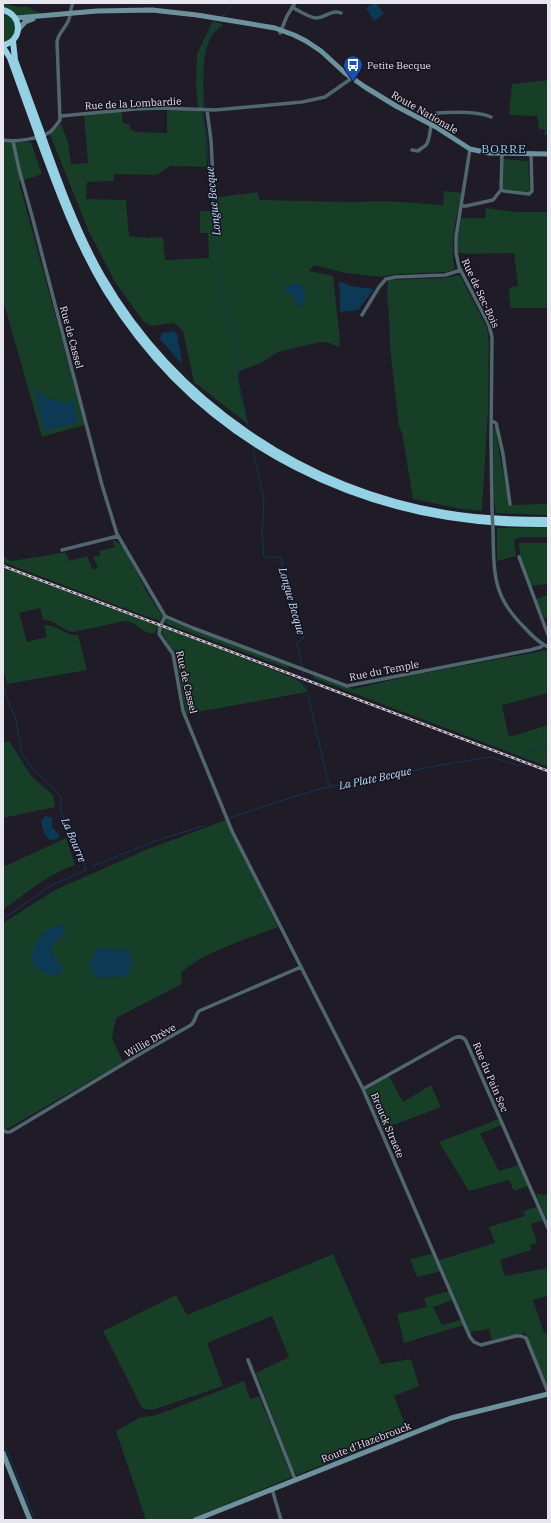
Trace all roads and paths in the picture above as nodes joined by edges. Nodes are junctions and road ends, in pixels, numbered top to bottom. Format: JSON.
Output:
{"nodes":[{"id":1,"x":73,"y":3,"type":"edge"},
{"id":2,"x":294,"y":5,"type":"edge"},
{"id":3,"x":3,"y":10,"type":"edge"},
{"id":4,"x":69,"y":13,"type":"junction"},
{"id":5,"x":341,"y":13,"type":"dead end"},
{"id":6,"x":51,"y":15,"type":"junction"},
{"id":7,"x":16,"y":18,"type":"junction"},
{"id":8,"x":18,"y":30,"type":"junction"},
{"id":9,"x":280,"y":31,"type":"junction"},
{"id":10,"x":13,"y":41,"type":"junction"},
{"id":11,"x":3,"y":46,"type":"edge"},
{"id":12,"x":352,"y":78,"type":"junction"},
{"id":13,"x":207,"y":110,"type":"junction"},
{"id":14,"x":61,"y":116,"type":"junction"},
{"id":15,"x":491,"y":117,"type":"dead end"},
{"id":16,"x":431,"y":124,"type":"junction"},
{"id":17,"x":40,"y":135,"type":"junction"},
{"id":18,"x":3,"y":140,"type":"edge"},
{"id":19,"x":13,"y":141,"type":"junction"},
{"id":20,"x":470,"y":149,"type":"junction"},
{"id":21,"x":412,"y":150,"type":"dead end"},
{"id":22,"x":502,"y":153,"type":"junction"},
{"id":23,"x":531,"y":153,"type":"junction"},
{"id":24,"x":548,"y":154,"type":"edge"},
{"id":25,"x":213,"y":178,"type":"dead end"},
{"id":26,"x":500,"y":190,"type":"junction"},
{"id":27,"x":461,"y":206,"type":"junction"},
{"id":28,"x":461,"y":270,"type":"junction"},
{"id":29,"x":362,"y":316,"type":"dead end"},
{"id":30,"x":492,"y":421,"type":"junction"},
{"id":31,"x":510,"y":504,"type":"dead end"},
{"id":32,"x":548,"y":520,"type":"edge"},
{"id":33,"x":548,"y":524,"type":"edge"},
{"id":34,"x":118,"y":536,"type":"junction"},
{"id":35,"x":62,"y":550,"type":"dead end"},
{"id":36,"x":519,"y":556,"type":"dead end"},
{"id":37,"x":165,"y":616,"type":"junction"},
{"id":38,"x":548,"y":635,"type":"edge"},
{"id":39,"x":543,"y":645,"type":"junction"},
{"id":40,"x":548,"y":646,"type":"edge"},
{"id":41,"x":227,"y":819,"type":"joint"},
{"id":42,"x":301,"y":967,"type":"junction"},
{"id":43,"x":363,"y":1089,"type":"junction"},
{"id":44,"x":4,"y":1131,"type":"edge"},
{"id":45,"x":548,"y":1228,"type":"edge"},
{"id":46,"x":248,"y":1360,"type":"dead end"},
{"id":47,"x":548,"y":1393,"type":"edge"},
{"id":48,"x":3,"y":1453,"type":"edge"},
{"id":49,"x":295,"y":1479,"type":"junction"},
{"id":50,"x":272,"y":1488,"type":"junction"},
{"id":51,"x":30,"y":1520,"type":"edge"},
{"id":52,"x":195,"y":1520,"type":"edge"},
{"id":53,"x":281,"y":1520,"type":"edge"}],
"edges":[{"from":1,"to":4,"type":"street"},
{"from":2,"to":5,"type":"street"},
{"from":2,"to":9,"type":"street"},
{"from":3,"to":7,"type":"highway"},
{"from":4,"to":6,"type":"street","name":"Route Nationale"},
{"from":4,"to":9,"type":"street","name":"Route Nationale"},
{"from":4,"to":14,"type":"street"},
{"from":6,"to":7,"type":"street","name":"Route Nationale"},
{"from":6,"to":8,"type":"street","name":"Route Nationale"},
{"from":7,"to":8,"type":"highway"},
{"from":8,"to":10,"type":"highway"},
{"from":9,"to":12,"type":"street","name":"Route Nationale"},
{"from":10,"to":11,"type":"highway"},
{"from":10,"to":17,"type":"highway"},
{"from":11,"to":17,"type":"highway"},
{"from":12,"to":13,"type":"street","name":"Rue de la Lombardie"},
{"from":12,"to":16,"type":"street","name":"Route Nationale"},
{"from":13,"to":14,"type":"street","name":"Rue de la Lombardie"},
{"from":13,"to":25,"type":"street"},
{"from":14,"to":19,"type":"street"},
{"from":15,"to":16,"type":"street"},
{"from":16,"to":20,"type":"street","name":"Route Nationale"},
{"from":16,"to":21,"type":"street"},
{"from":17,"to":32,"type":"highway"},
{"from":17,"to":33,"type":"highway"},
{"from":18,"to":19,"type":"street"},
{"from":19,"to":34,"type":"street","name":"Rue de Cassel"},
{"from":20,"to":22,"type":"street","name":"Route Nationale"},
{"from":20,"to":27,"type":"street","name":"Rue de Sec-Bois"},
{"from":22,"to":23,"type":"street","name":"Route Nationale"},
{"from":22,"to":26,"type":"street"},
{"from":23,"to":24,"type":"street","name":"Route Nationale"},
{"from":23,"to":26,"type":"street"},
{"from":26,"to":27,"type":"street"},
{"from":27,"to":28,"type":"street","name":"Rue de Sec-Bois"},
{"from":28,"to":29,"type":"street"},
{"from":28,"to":30,"type":"street","name":"Rue de Sec-Bois"},
{"from":30,"to":31,"type":"street","name":"Rue de Sec-Bois"},
{"from":30,"to":39,"type":"street","name":"Rue de Sec-Bois","bridge":true},
{"from":34,"to":35,"type":"street"},
{"from":34,"to":37,"type":"street","name":"Rue de Cassel"},
{"from":36,"to":38,"type":"street"},
{"from":37,"to":39,"type":"street","name":"Rue du Temple"},
{"from":37,"to":41,"type":"street","name":"Rue de Cassel"},
{"from":39,"to":40,"type":"street","name":"Rue de Sec-Bois"},
{"from":41,"to":42,"type":"street","name":"Brouck Straete"},
{"from":42,"to":43,"type":"street","name":"Brouck Straete"},
{"from":42,"to":44,"type":"street","name":"Willie Drève"},
{"from":43,"to":45,"type":"street","name":"Rue du Pain Sec"},
{"from":43,"to":47,"type":"street","name":"Brouck Straete"},
{"from":46,"to":49,"type":"street"},
{"from":47,"to":49,"type":"street","name":"Route d'Hazebrouck"},
{"from":48,"to":51,"type":"street"},
{"from":49,"to":50,"type":"street","name":"Route d'Hazebrouck"},
{"from":50,"to":52,"type":"street","name":"Route d'Hazebrouck"},
{"from":50,"to":53,"type":"street"}]}
